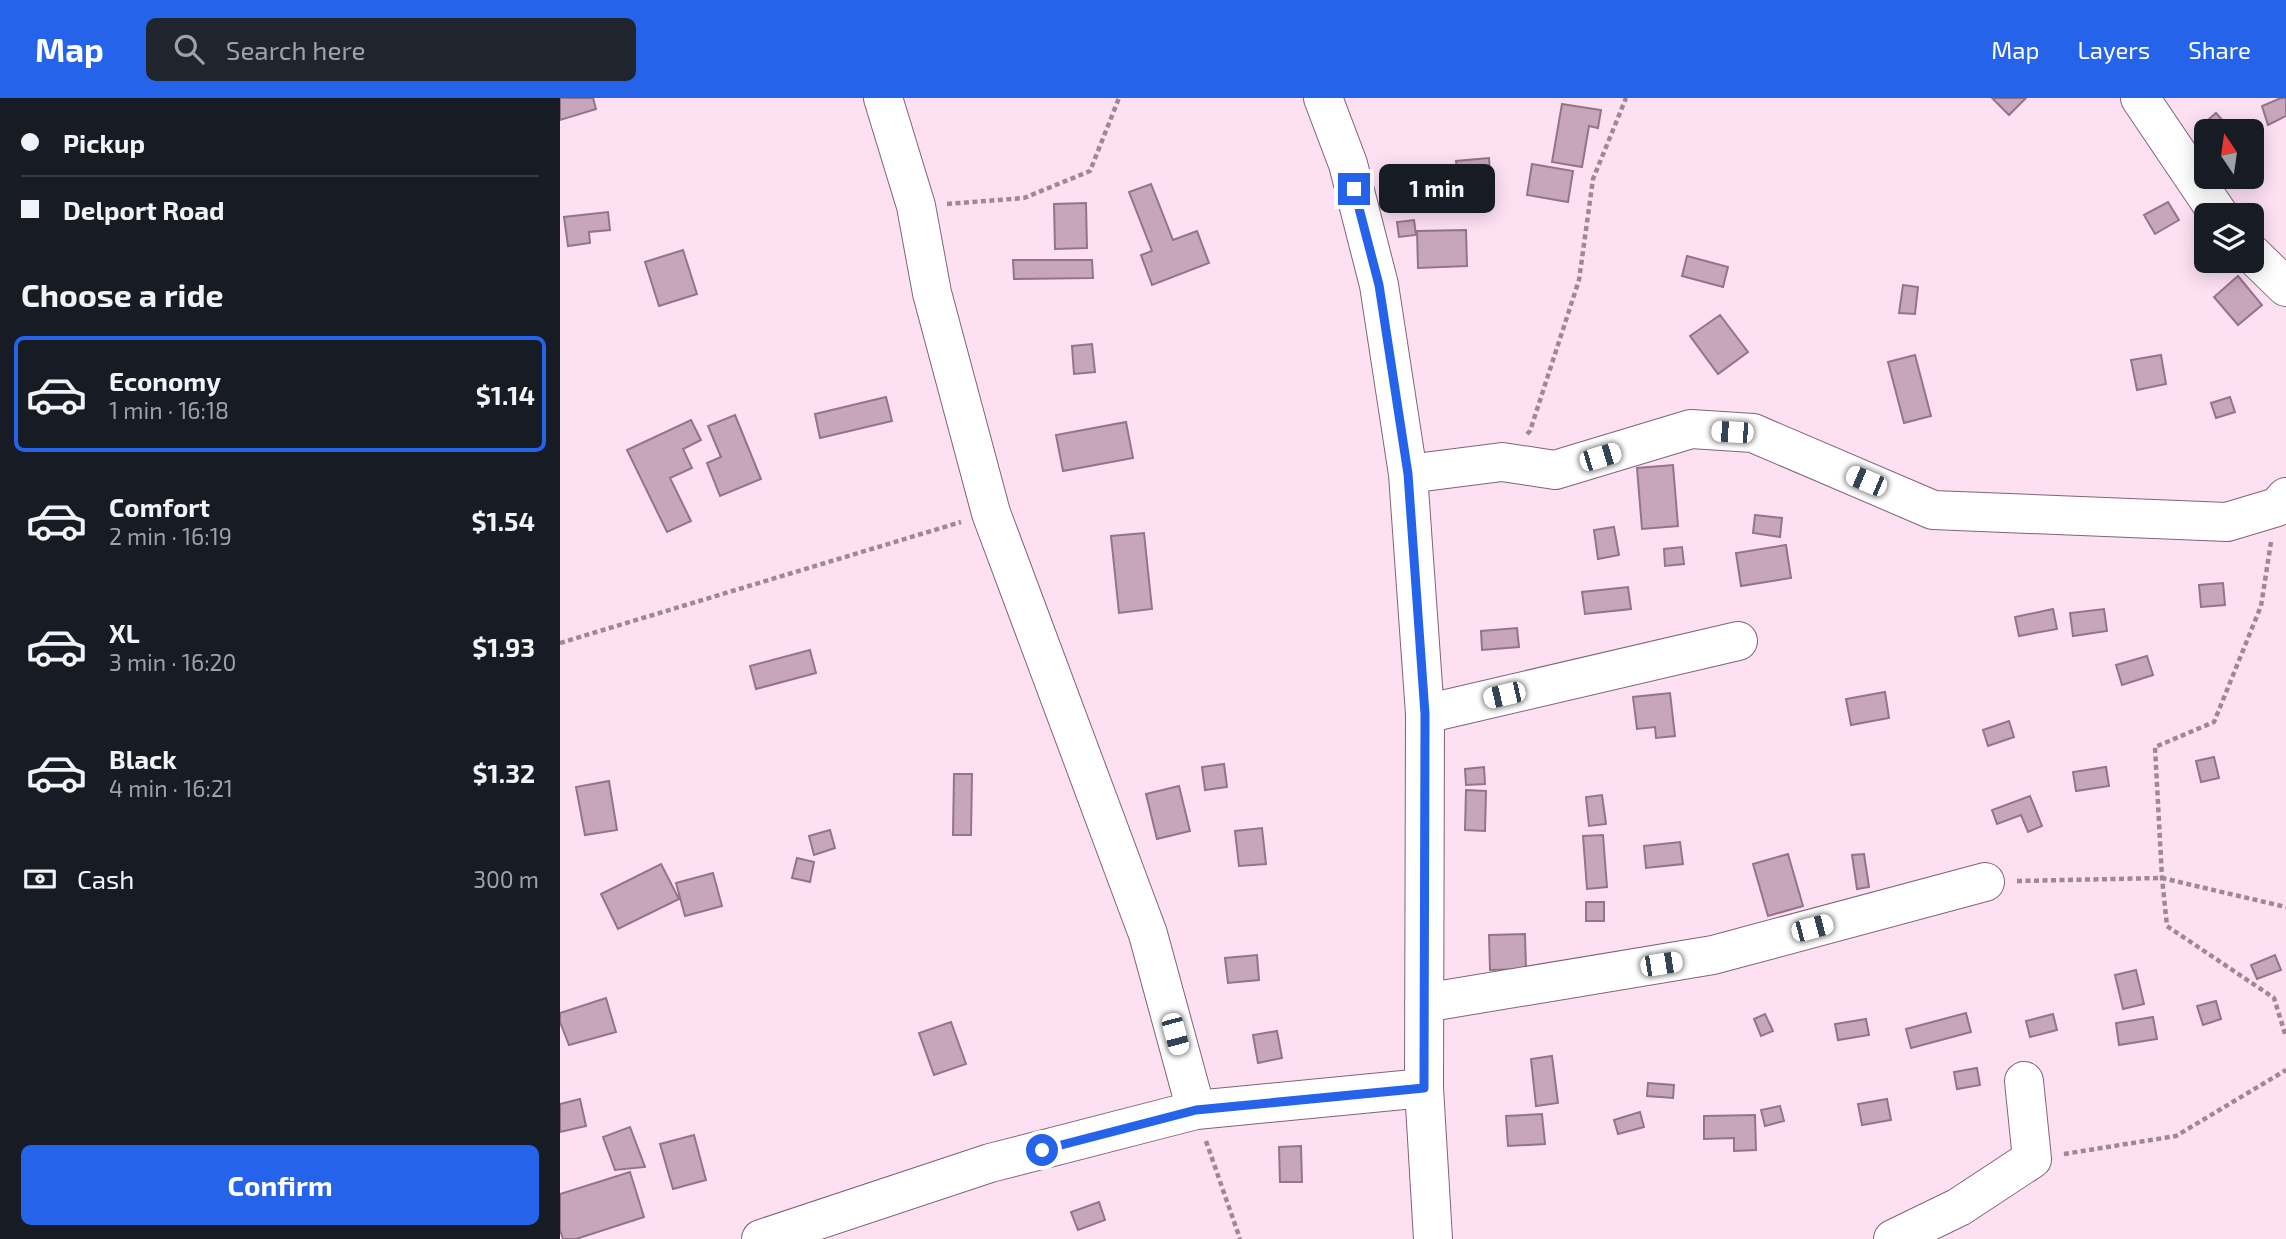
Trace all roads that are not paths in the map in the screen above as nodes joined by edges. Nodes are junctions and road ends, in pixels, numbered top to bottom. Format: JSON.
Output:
{"nodes":[{"id":1,"x":883,"y":98,"type":"edge"},
{"id":2,"x":1323,"y":98,"type":"edge"},
{"id":3,"x":2140,"y":98,"type":"edge"},
{"id":4,"x":2211,"y":203,"type":"edge"},
{"id":5,"x":2264,"y":266,"type":"edge"},
{"id":6,"x":2286,"y":288,"type":"edge"},
{"id":7,"x":1408,"y":474,"type":"junction"},
{"id":8,"x":2281,"y":502,"type":"edge"},
{"id":9,"x":1738,"y":641,"type":"dead end"},
{"id":10,"x":1425,"y":714,"type":"junction"},
{"id":11,"x":1985,"y":882,"type":"road end"},
{"id":12,"x":1424,"y":1003,"type":"junction"},
{"id":13,"x":2024,"y":1081,"type":"dead end"},
{"id":14,"x":1424,"y":1088,"type":"junction"},
{"id":15,"x":1196,"y":1110,"type":"junction"},
{"id":16,"x":761,"y":1239,"type":"edge"},
{"id":17,"x":1433,"y":1239,"type":"edge"},
{"id":18,"x":1893,"y":1239,"type":"edge"}],
"edges":[{"from":1,"to":15,"type":"street"},
{"from":2,"to":7,"type":"street"},
{"from":3,"to":4,"type":"street"},
{"from":5,"to":6,"type":"street"},
{"from":7,"to":8,"type":"street"},
{"from":7,"to":10,"type":"street"},
{"from":9,"to":10,"type":"street"},
{"from":10,"to":12,"type":"street"},
{"from":11,"to":12,"type":"street"},
{"from":12,"to":14,"type":"street"},
{"from":13,"to":18,"type":"street"},
{"from":14,"to":15,"type":"street"},
{"from":14,"to":17,"type":"street"},
{"from":15,"to":16,"type":"street"}]}
